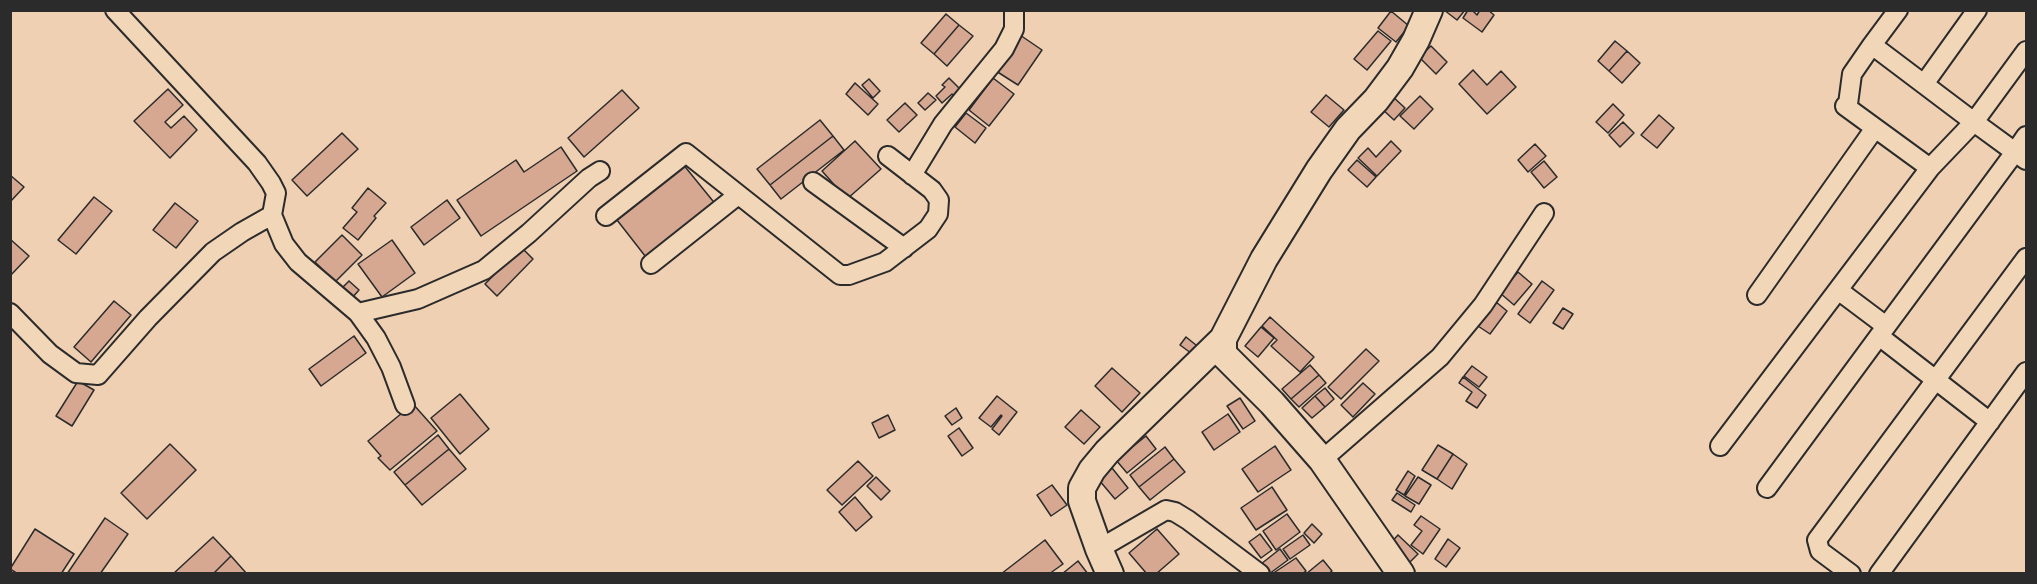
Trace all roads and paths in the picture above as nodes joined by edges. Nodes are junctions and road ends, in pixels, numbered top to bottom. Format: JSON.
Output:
{"nodes":[{"id":1,"x":115,"y":10,"type":"edge"},
{"id":2,"x":1014,"y":10,"type":"edge"},
{"id":3,"x":1429,"y":10,"type":"edge"},
{"id":4,"x":1898,"y":10,"type":"edge"},
{"id":5,"x":1977,"y":10,"type":"edge"},
{"id":6,"x":1872,"y":45,"type":"junction"},
{"id":7,"x":2026,"y":51,"type":"edge"},
{"id":8,"x":1924,"y":84,"type":"junction"},
{"id":9,"x":1974,"y":122,"type":"junction"},
{"id":10,"x":1875,"y":128,"type":"junction"},
{"id":11,"x":2026,"y":136,"type":"edge"},
{"id":12,"x":888,"y":156,"type":"dead end"},
{"id":13,"x":2021,"y":156,"type":"edge"},
{"id":14,"x":1930,"y":168,"type":"junction"},
{"id":15,"x":600,"y":171,"type":"dead end"},
{"id":16,"x":912,"y":175,"type":"junction"},
{"id":17,"x":813,"y":182,"type":"dead end"},
{"id":18,"x":738,"y":195,"type":"junction"},
{"id":19,"x":1544,"y":213,"type":"dead end"},
{"id":20,"x":272,"y":215,"type":"junction"},
{"id":21,"x":606,"y":216,"type":"dead end"},
{"id":22,"x":904,"y":248,"type":"junction"},
{"id":23,"x":2026,"y":258,"type":"edge"},
{"id":24,"x":651,"y":264,"type":"dead end"},
{"id":25,"x":1838,"y":290,"type":"junction"},
{"id":26,"x":1757,"y":295,"type":"dead end"},
{"id":27,"x":10,"y":313,"type":"edge"},
{"id":28,"x":358,"y":313,"type":"junction"},
{"id":29,"x":1882,"y":331,"type":"junction"},
{"id":30,"x":1223,"y":339,"type":"junction"},
{"id":31,"x":2026,"y":372,"type":"edge"},
{"id":32,"x":1935,"y":380,"type":"junction"},
{"id":33,"x":405,"y":405,"type":"dead end"},
{"id":34,"x":1990,"y":422,"type":"junction"},
{"id":35,"x":1720,"y":446,"type":"dead end"},
{"id":36,"x":1322,"y":460,"type":"junction"},
{"id":37,"x":1767,"y":488,"type":"dead end"},
{"id":38,"x":1099,"y":549,"type":"junction"},
{"id":39,"x":1110,"y":573,"type":"edge"},
{"id":40,"x":1260,"y":573,"type":"edge"},
{"id":41,"x":1401,"y":573,"type":"edge"},
{"id":42,"x":1851,"y":573,"type":"edge"},
{"id":43,"x":1879,"y":573,"type":"edge"}],
"edges":[{"from":1,"to":20,"type":"street"},
{"from":2,"to":16,"type":"street"},
{"from":3,"to":30,"type":"street"},
{"from":4,"to":6,"type":"street"},
{"from":5,"to":8,"type":"street"},
{"from":6,"to":8,"type":"street"},
{"from":6,"to":10,"type":"street"},
{"from":7,"to":9,"type":"street"},
{"from":8,"to":9,"type":"street"},
{"from":9,"to":13,"type":"street"},
{"from":9,"to":14,"type":"street"},
{"from":10,"to":14,"type":"street"},
{"from":10,"to":26,"type":"street"},
{"from":11,"to":13,"type":"street"},
{"from":12,"to":16,"type":"street"},
{"from":13,"to":29,"type":"street"},
{"from":14,"to":25,"type":"street"},
{"from":15,"to":28,"type":"street"},
{"from":16,"to":22,"type":"street"},
{"from":17,"to":22,"type":"street"},
{"from":18,"to":21,"type":"street"},
{"from":18,"to":22,"type":"street"},
{"from":18,"to":24,"type":"street"},
{"from":19,"to":36,"type":"street"},
{"from":20,"to":27,"type":"street"},
{"from":20,"to":28,"type":"street"},
{"from":23,"to":32,"type":"street"},
{"from":25,"to":29,"type":"street"},
{"from":25,"to":35,"type":"street"},
{"from":28,"to":33,"type":"street"},
{"from":29,"to":32,"type":"street"},
{"from":29,"to":37,"type":"street"},
{"from":30,"to":36,"type":"street"},
{"from":30,"to":38,"type":"street"},
{"from":31,"to":34,"type":"street"},
{"from":32,"to":34,"type":"street"},
{"from":32,"to":42,"type":"street"},
{"from":34,"to":43,"type":"street"},
{"from":36,"to":41,"type":"street"},
{"from":38,"to":39,"type":"street"},
{"from":38,"to":40,"type":"street"}]}
